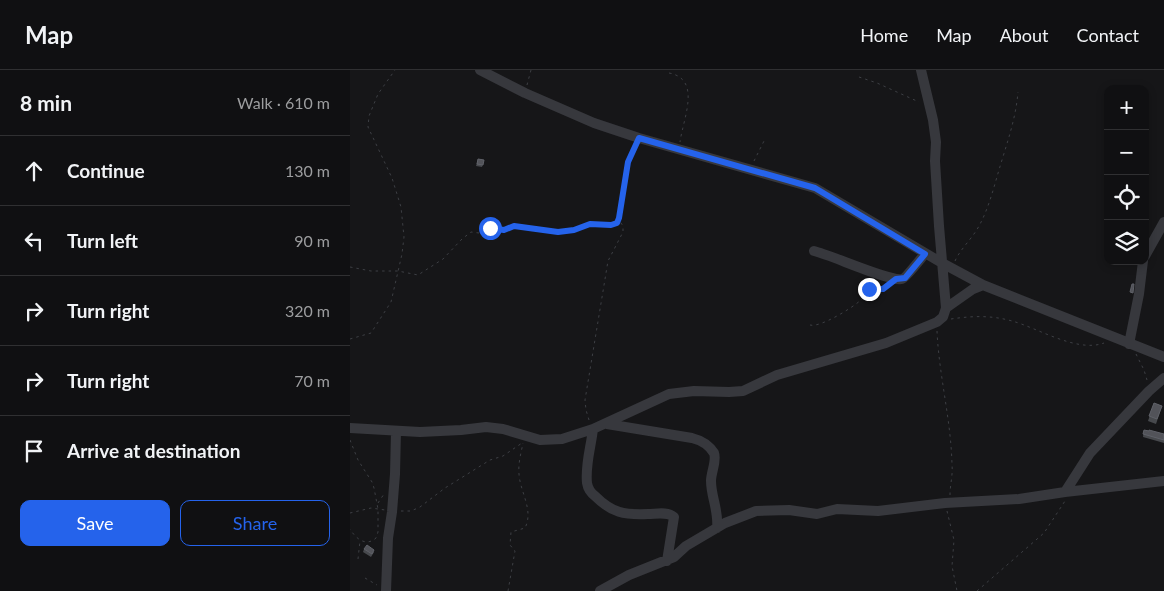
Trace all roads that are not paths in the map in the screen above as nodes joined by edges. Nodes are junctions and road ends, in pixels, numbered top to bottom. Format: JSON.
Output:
{"nodes":[{"id":1,"x":480,"y":70,"type":"edge"},
{"id":2,"x":921,"y":70,"type":"edge"},
{"id":3,"x":1164,"y":222,"type":"edge"},
{"id":4,"x":1149,"y":249,"type":"edge"},
{"id":5,"x":814,"y":251,"type":"dead end"},
{"id":6,"x":925,"y":254,"type":"junction"},
{"id":7,"x":942,"y":263,"type":"junction"},
{"id":8,"x":1143,"y":265,"type":"edge"},
{"id":9,"x":983,"y":285,"type":"junction"},
{"id":10,"x":946,"y":308,"type":"junction"},
{"id":11,"x":1129,"y":344,"type":"junction"},
{"id":12,"x":1164,"y":358,"type":"edge"},
{"id":13,"x":1164,"y":378,"type":"edge"},
{"id":14,"x":606,"y":424,"type":"junction"},
{"id":15,"x":350,"y":428,"type":"edge"},
{"id":16,"x":593,"y":429,"type":"junction"},
{"id":17,"x":396,"y":431,"type":"junction"},
{"id":18,"x":1164,"y":481,"type":"edge"},
{"id":19,"x":1066,"y":495,"type":"junction"},
{"id":20,"x":717,"y":528,"type":"junction"},
{"id":21,"x":667,"y":560,"type":"junction"},
{"id":22,"x":386,"y":591,"type":"edge"},
{"id":23,"x":600,"y":591,"type":"edge"}],
"edges":[{"from":1,"to":6,"type":"street"},
{"from":2,"to":7,"type":"street"},
{"from":3,"to":4,"type":"street"},
{"from":5,"to":6,"type":"street"},
{"from":6,"to":7,"type":"street"},
{"from":7,"to":9,"type":"street"},
{"from":7,"to":10,"type":"street"},
{"from":8,"to":11,"type":"street"},
{"from":9,"to":10,"type":"street"},
{"from":9,"to":11,"type":"street"},
{"from":10,"to":14,"type":"street"},
{"from":11,"to":12,"type":"street"},
{"from":13,"to":19,"type":"street"},
{"from":14,"to":16,"type":"street"},
{"from":14,"to":20,"type":"street"},
{"from":15,"to":17,"type":"street"},
{"from":16,"to":17,"type":"street"},
{"from":16,"to":21,"type":"street"},
{"from":17,"to":22,"type":"street"},
{"from":18,"to":19,"type":"street"},
{"from":19,"to":20,"type":"street"},
{"from":20,"to":21,"type":"street"},
{"from":21,"to":23,"type":"street"}]}
